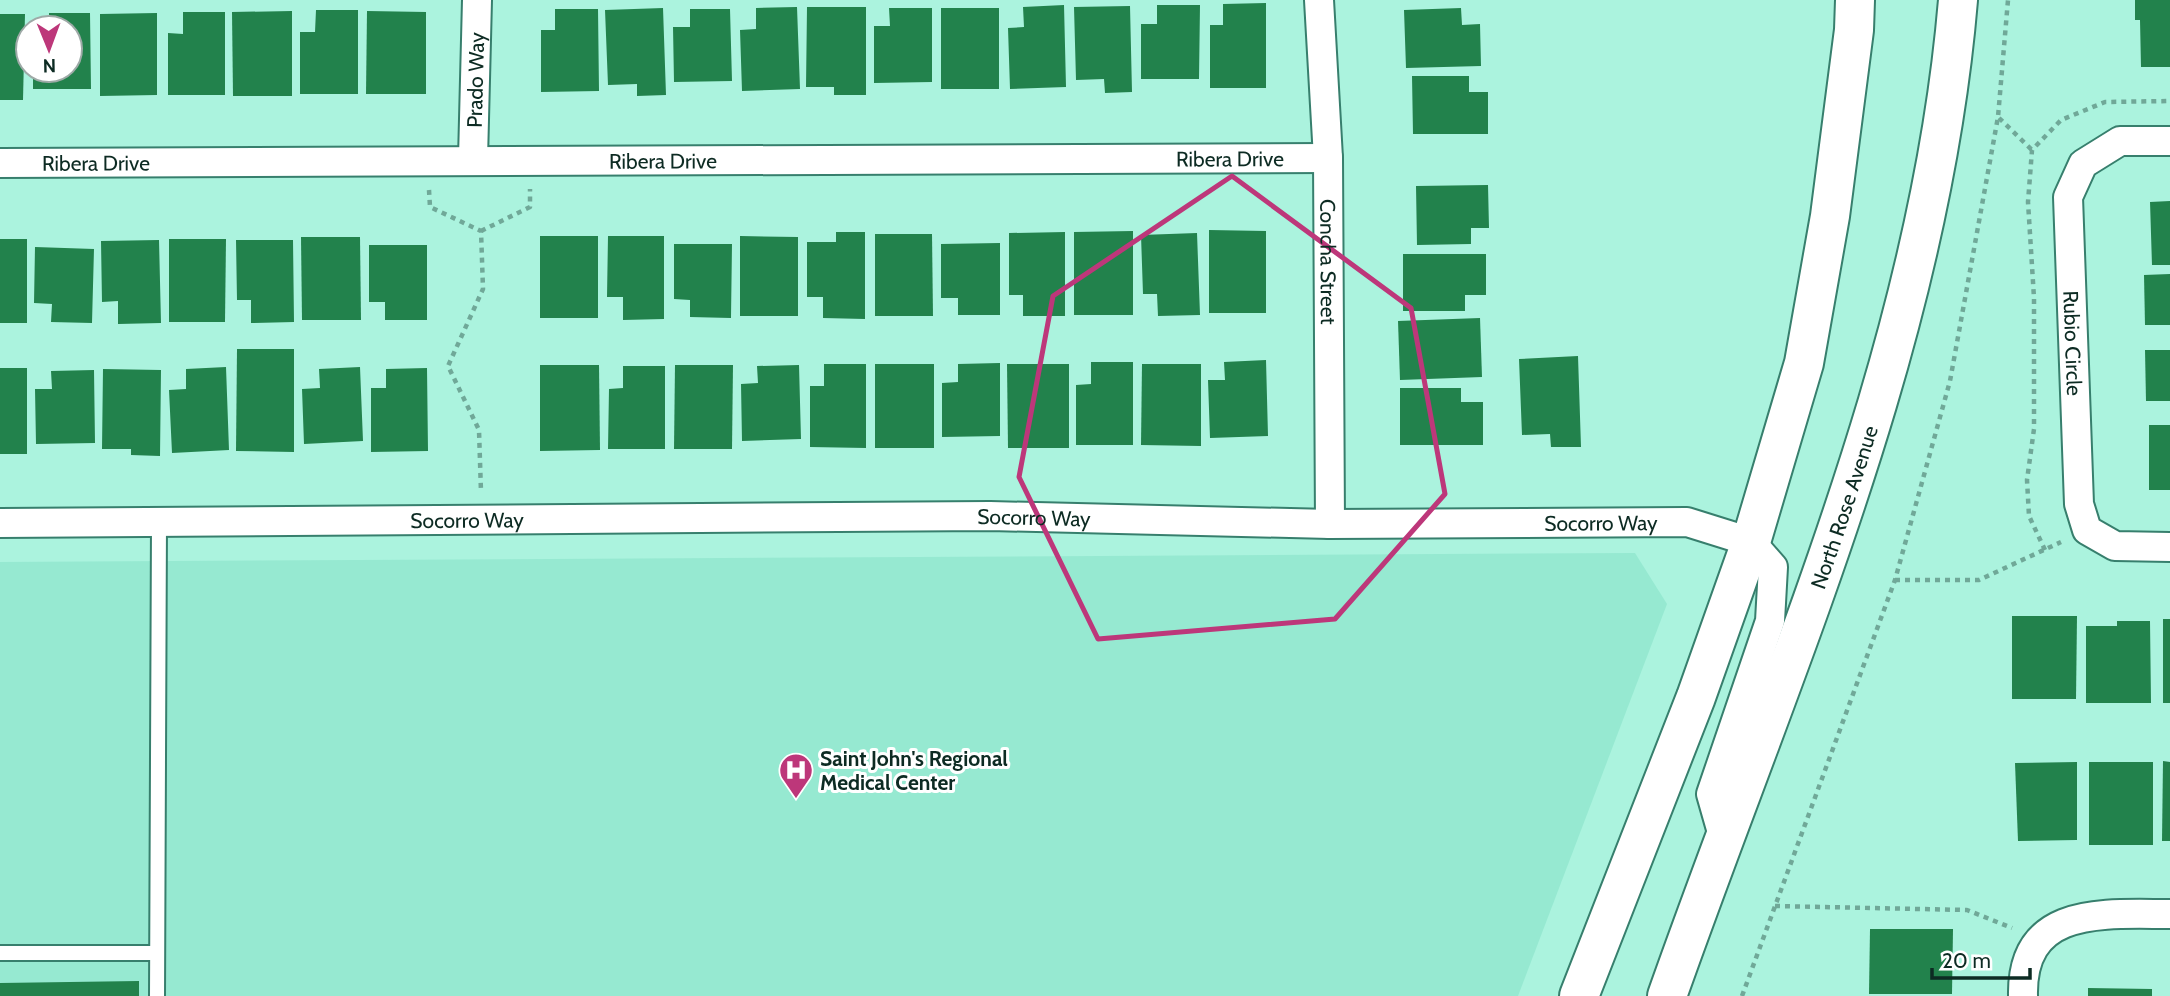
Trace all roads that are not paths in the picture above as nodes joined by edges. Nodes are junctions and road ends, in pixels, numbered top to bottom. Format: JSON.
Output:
{"nodes":[{"id":1,"x":477,"y":0,"type":"edge"},
{"id":2,"x":1320,"y":0,"type":"edge"},
{"id":3,"x":1855,"y":0,"type":"edge"},
{"id":4,"x":1958,"y":0,"type":"edge"},
{"id":5,"x":2170,"y":141,"type":"edge"},
{"id":6,"x":1328,"y":158,"type":"junction"},
{"id":7,"x":474,"y":159,"type":"junction"},
{"id":8,"x":0,"y":163,"type":"edge"},
{"id":9,"x":159,"y":522,"type":"junction"},
{"id":10,"x":0,"y":523,"type":"edge"},
{"id":11,"x":1331,"y":524,"type":"junction"},
{"id":12,"x":1751,"y":542,"type":"junction"},
{"id":13,"x":2170,"y":547,"type":"edge"},
{"id":14,"x":1723,"y":836,"type":"junction"},
{"id":15,"x":2170,"y":914,"type":"edge"},
{"id":16,"x":0,"y":953,"type":"edge"},
{"id":17,"x":157,"y":953,"type":"junction"},
{"id":18,"x":157,"y":996,"type":"edge"},
{"id":19,"x":1579,"y":996,"type":"edge"},
{"id":20,"x":1667,"y":996,"type":"edge"},
{"id":21,"x":2023,"y":996,"type":"edge"}],
"edges":[{"from":1,"to":7,"type":"street","name":"Prado Way"},
{"from":2,"to":6,"type":"street","name":"Concha Street"},
{"from":3,"to":12,"type":"main road"},
{"from":4,"to":14,"type":"main road","name":"North Rose Avenue"},
{"from":5,"to":13,"type":"street","name":"Rubio Circle"},
{"from":6,"to":7,"type":"street","name":"Ribera Drive"},
{"from":6,"to":11,"type":"street","name":"Concha Street"},
{"from":7,"to":8,"type":"street","name":"Ribera Drive"},
{"from":9,"to":10,"type":"street","name":"Socorro Way"},
{"from":9,"to":11,"type":"street","name":"Socorro Way"},
{"from":9,"to":17,"type":"lane"},
{"from":11,"to":12,"type":"street","name":"Socorro Way"},
{"from":12,"to":14,"type":"street"},
{"from":12,"to":19,"type":"main road"},
{"from":14,"to":20,"type":"main road","name":"North Rose Avenue"},
{"from":15,"to":21,"type":"street"},
{"from":16,"to":17,"type":"lane"},
{"from":17,"to":18,"type":"lane"}]}
